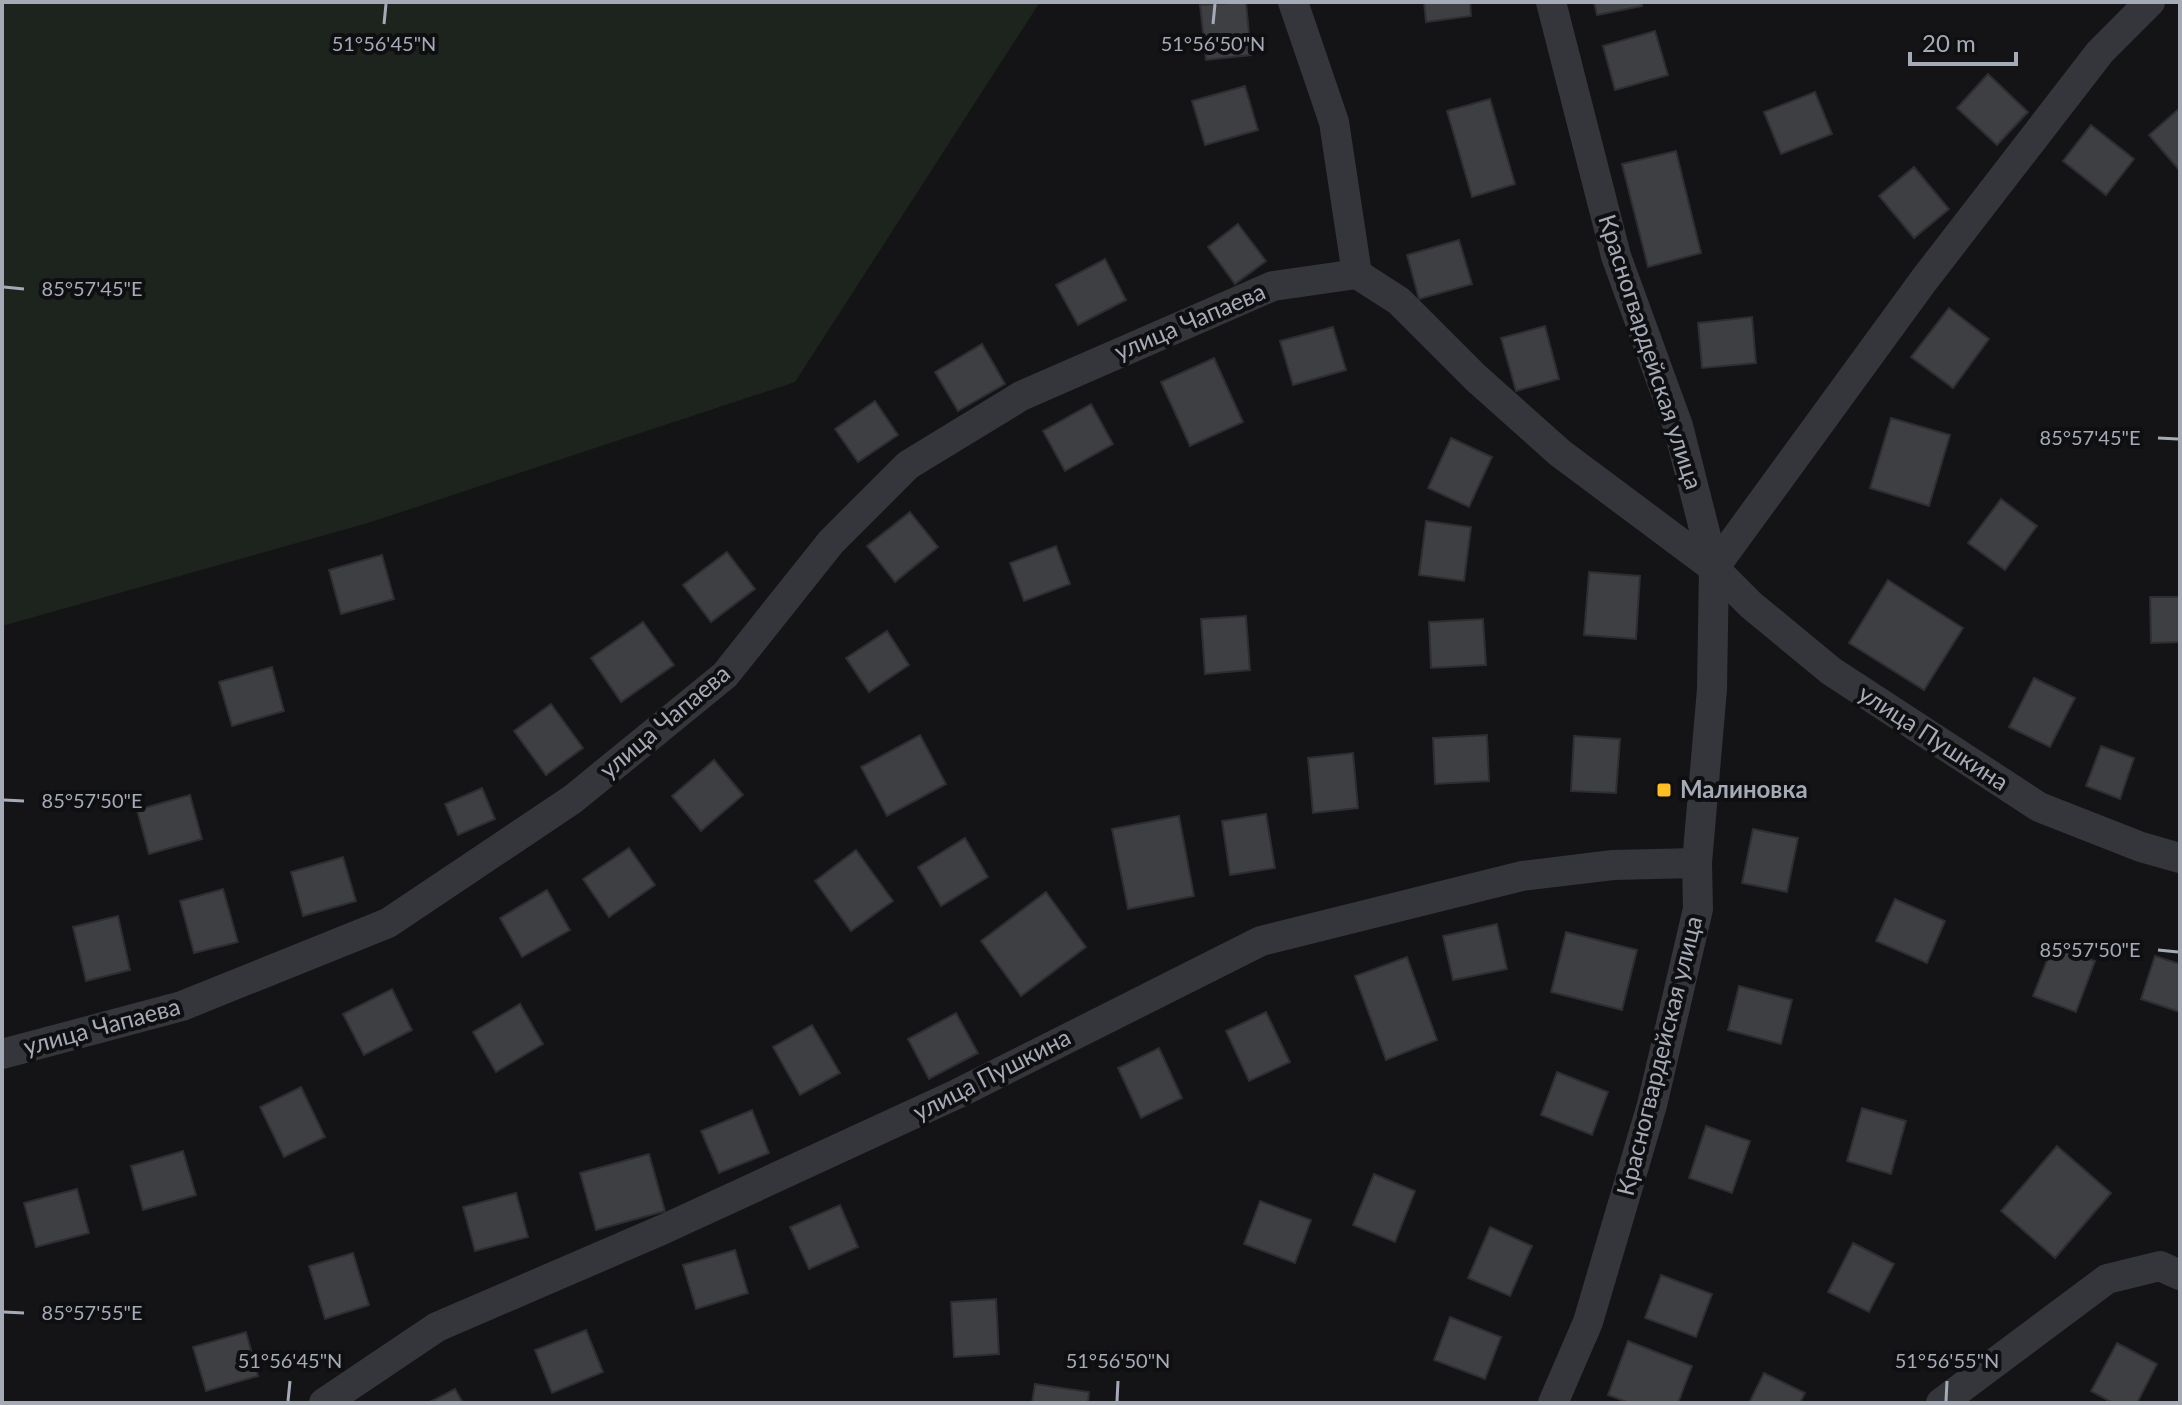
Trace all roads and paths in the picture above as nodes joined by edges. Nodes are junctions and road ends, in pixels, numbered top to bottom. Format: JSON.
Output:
{"nodes":[{"id":1,"x":1293,"y":2,"type":"edge"},
{"id":2,"x":1551,"y":2,"type":"edge"},
{"id":3,"x":2150,"y":2,"type":"edge"},
{"id":4,"x":1357,"y":274,"type":"junction"},
{"id":5,"x":1714,"y":568,"type":"junction"},
{"id":6,"x":2180,"y":858,"type":"edge"},
{"id":7,"x":1697,"y":863,"type":"junction"},
{"id":8,"x":2,"y":1054,"type":"edge"},
{"id":9,"x":2180,"y":1275,"type":"edge"},
{"id":10,"x":324,"y":1403,"type":"edge"},
{"id":11,"x":1553,"y":1403,"type":"edge"},
{"id":12,"x":1941,"y":1403,"type":"edge"}],
"edges":[{"from":1,"to":4,"type":"street"},
{"from":2,"to":5,"type":"street","name":"Красногвардейская улица"},
{"from":3,"to":5,"type":"street"},
{"from":4,"to":5,"type":"street","name":"улица Пушкина"},
{"from":4,"to":8,"type":"street","name":"улица Чапаева"},
{"from":5,"to":6,"type":"street","name":"улица Пушкина"},
{"from":5,"to":7,"type":"street","name":"Красногвардейская улица"},
{"from":7,"to":10,"type":"street","name":"улица Пушкина"},
{"from":7,"to":11,"type":"street","name":"Красногвардейская улица"},
{"from":9,"to":12,"type":"street"}]}
